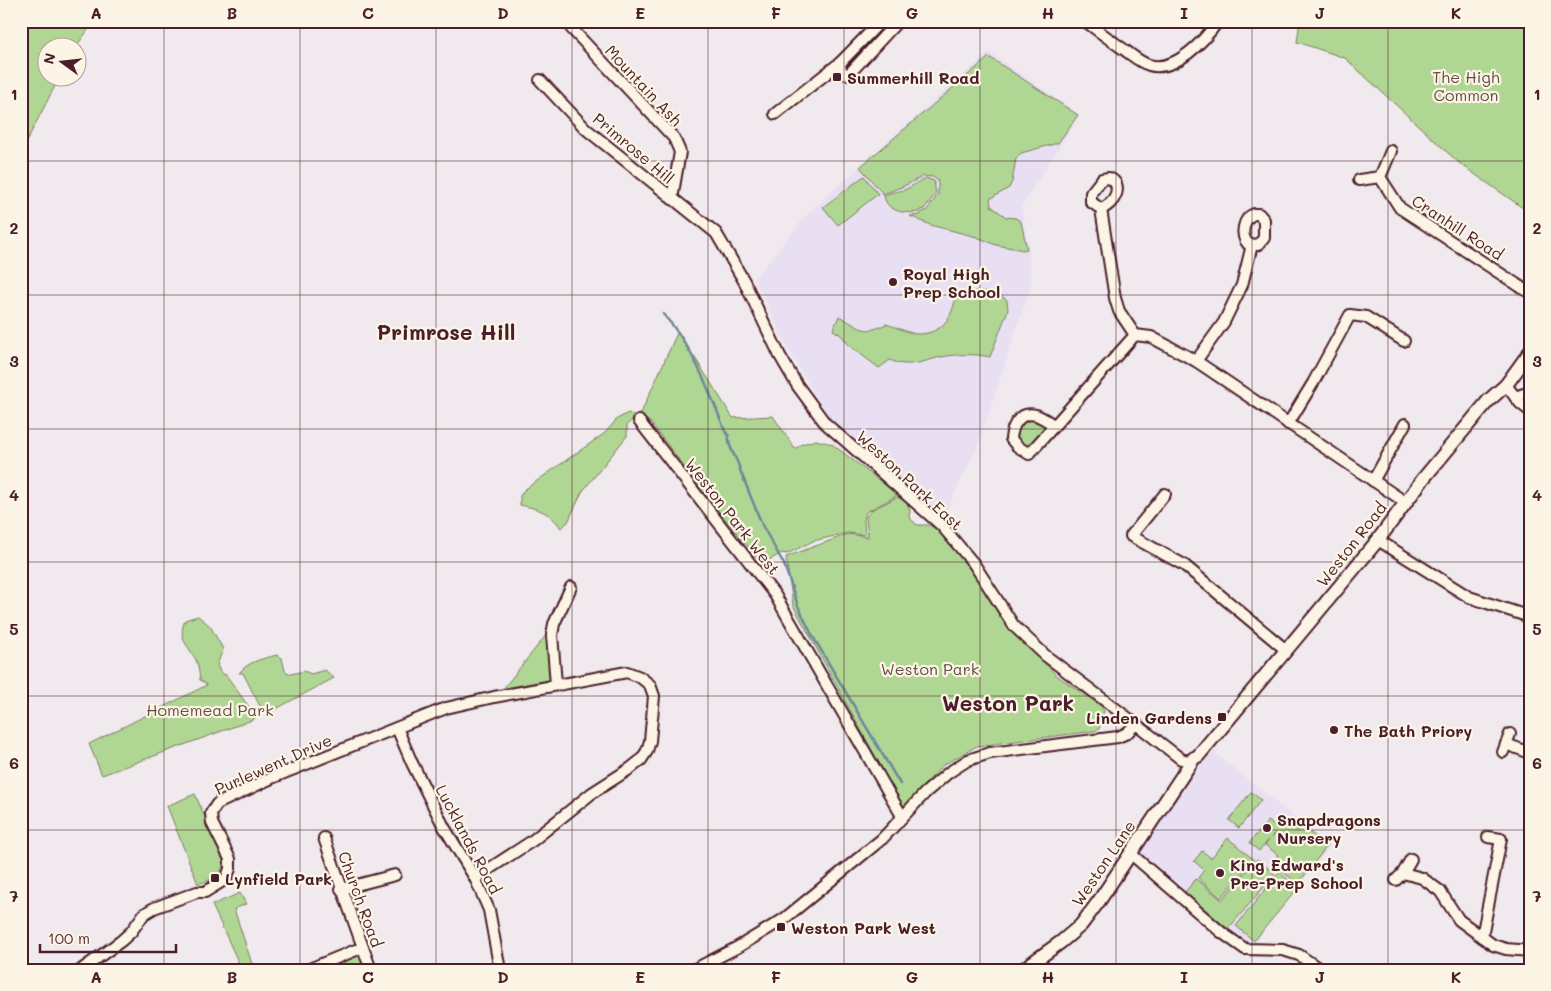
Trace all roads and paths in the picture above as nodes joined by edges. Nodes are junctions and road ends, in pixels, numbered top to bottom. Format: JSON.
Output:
{"nodes":[{"id":1,"x":881,"y":21,"type":"edge"},
{"id":2,"x":898,"y":21,"type":"edge"},
{"id":3,"x":1085,"y":21,"type":"edge"},
{"id":4,"x":1218,"y":21,"type":"edge"},
{"id":5,"x":571,"y":28,"type":"dead end"},
{"id":6,"x":841,"y":62,"type":"junction"},
{"id":7,"x":540,"y":80,"type":"dead end"},
{"id":8,"x":775,"y":114,"type":"dead end"},
{"id":9,"x":1391,"y":152,"type":"dead end"},
{"id":10,"x":1380,"y":177,"type":"junction"},
{"id":11,"x":1359,"y":180,"type":"dead end"},
{"id":12,"x":672,"y":199,"type":"junction"},
{"id":13,"x":1102,"y":208,"type":"dead end"},
{"id":14,"x":716,"y":232,"type":"joint"},
{"id":15,"x":1252,"y":245,"type":"dead end"},
{"id":16,"x":1530,"y":293,"type":"edge"},
{"id":17,"x":1135,"y":335,"type":"junction"},
{"id":18,"x":1404,"y":341,"type":"dead end"},
{"id":19,"x":1530,"y":352,"type":"edge"},
{"id":20,"x":1196,"y":361,"type":"junction"},
{"id":21,"x":1506,"y":385,"type":"junction"},
{"id":22,"x":1530,"y":392,"type":"edge"},
{"id":23,"x":1515,"y":397,"type":"junction"},
{"id":24,"x":1530,"y":412,"type":"edge"},
{"id":25,"x":639,"y":421,"type":"dead end"},
{"id":26,"x":1288,"y":424,"type":"junction"},
{"id":27,"x":1405,"y":424,"type":"dead end"},
{"id":28,"x":1054,"y":425,"type":"dead end"},
{"id":29,"x":1372,"y":481,"type":"junction"},
{"id":30,"x":1166,"y":494,"type":"dead end"},
{"id":31,"x":1405,"y":502,"type":"junction"},
{"id":32,"x":1378,"y":540,"type":"junction"},
{"id":33,"x":571,"y":587,"type":"dead end"},
{"id":34,"x":1530,"y":617,"type":"edge"},
{"id":35,"x":1286,"y":650,"type":"junction"},
{"id":36,"x":556,"y":684,"type":"junction"},
{"id":37,"x":1136,"y":724,"type":"junction"},
{"id":38,"x":397,"y":728,"type":"junction"},
{"id":39,"x":1506,"y":743,"type":"dead end"},
{"id":40,"x":1530,"y":753,"type":"edge"},
{"id":41,"x":1196,"y":757,"type":"junction"},
{"id":42,"x":902,"y":816,"type":"junction"},
{"id":43,"x":1488,"y":837,"type":"dead end"},
{"id":44,"x":324,"y":838,"type":"dead end"},
{"id":45,"x":1130,"y":853,"type":"junction"},
{"id":46,"x":1412,"y":859,"type":"dead end"},
{"id":47,"x":395,"y":875,"type":"dead end"},
{"id":48,"x":475,"y":878,"type":"junction"},
{"id":49,"x":341,"y":889,"type":"junction"},
{"id":50,"x":1482,"y":937,"type":"junction"},
{"id":51,"x":356,"y":950,"type":"dead end"},
{"id":52,"x":1530,"y":950,"type":"edge"},
{"id":53,"x":81,"y":970,"type":"edge"},
{"id":54,"x":307,"y":970,"type":"edge"},
{"id":55,"x":371,"y":970,"type":"edge"},
{"id":56,"x":500,"y":970,"type":"edge"},
{"id":57,"x":693,"y":970,"type":"edge"},
{"id":58,"x":1022,"y":970,"type":"edge"},
{"id":59,"x":1321,"y":970,"type":"edge"}],
"edges":[{"from":1,"to":6,"type":"street"},
{"from":2,"to":6,"type":"street"},
{"from":3,"to":4,"type":"street"},
{"from":5,"to":12,"type":"street","name":"Mountain Ash"},
{"from":6,"to":8,"type":"street"},
{"from":7,"to":12,"type":"street","name":"Primrose Hill"},
{"from":9,"to":10,"type":"street"},
{"from":10,"to":11,"type":"street"},
{"from":10,"to":16,"type":"street","name":"Cranhill Road"},
{"from":12,"to":14,"type":"street","name":"Primrose Hill"},
{"from":13,"to":17,"type":"street"},
{"from":14,"to":37,"type":"street","name":"Weston Park East"},
{"from":15,"to":20,"type":"street"},
{"from":17,"to":20,"type":"street"},
{"from":17,"to":28,"type":"street"},
{"from":18,"to":26,"type":"street"},
{"from":19,"to":21,"type":"street","name":"Weston Road"},
{"from":20,"to":26,"type":"street"},
{"from":21,"to":23,"type":"street"},
{"from":21,"to":31,"type":"street","name":"Weston Road"},
{"from":22,"to":23,"type":"street"},
{"from":23,"to":24,"type":"street"},
{"from":25,"to":42,"type":"street","name":"Weston Park West"},
{"from":26,"to":29,"type":"street"},
{"from":27,"to":29,"type":"street"},
{"from":29,"to":31,"type":"street"},
{"from":30,"to":35,"type":"street"},
{"from":31,"to":32,"type":"street","name":"Weston Road"},
{"from":32,"to":34,"type":"street"},
{"from":32,"to":35,"type":"street","name":"Weston Road"},
{"from":33,"to":36,"type":"street"},
{"from":35,"to":41,"type":"street","name":"Weston Road"},
{"from":36,"to":38,"type":"street","name":"Purlewent Drive"},
{"from":36,"to":48,"type":"street","name":"Purlewent Drive"},
{"from":37,"to":41,"type":"street","name":"Weston Park East"},
{"from":37,"to":42,"type":"street"},
{"from":38,"to":48,"type":"street","name":"Lucklands Road"},
{"from":38,"to":53,"type":"street","name":"Purlewent Drive"},
{"from":39,"to":40,"type":"street"},
{"from":41,"to":45,"type":"street","name":"Weston Lane"},
{"from":42,"to":57,"type":"street"},
{"from":43,"to":50,"type":"street"},
{"from":44,"to":49,"type":"street","name":"Church Road"},
{"from":45,"to":58,"type":"street","name":"Weston Lane"},
{"from":45,"to":59,"type":"street"},
{"from":46,"to":50,"type":"street"},
{"from":47,"to":49,"type":"street"},
{"from":48,"to":56,"type":"street","name":"Lucklands Road"},
{"from":49,"to":55,"type":"street","name":"Church Road"},
{"from":50,"to":52,"type":"street"},
{"from":51,"to":54,"type":"street"}]}
